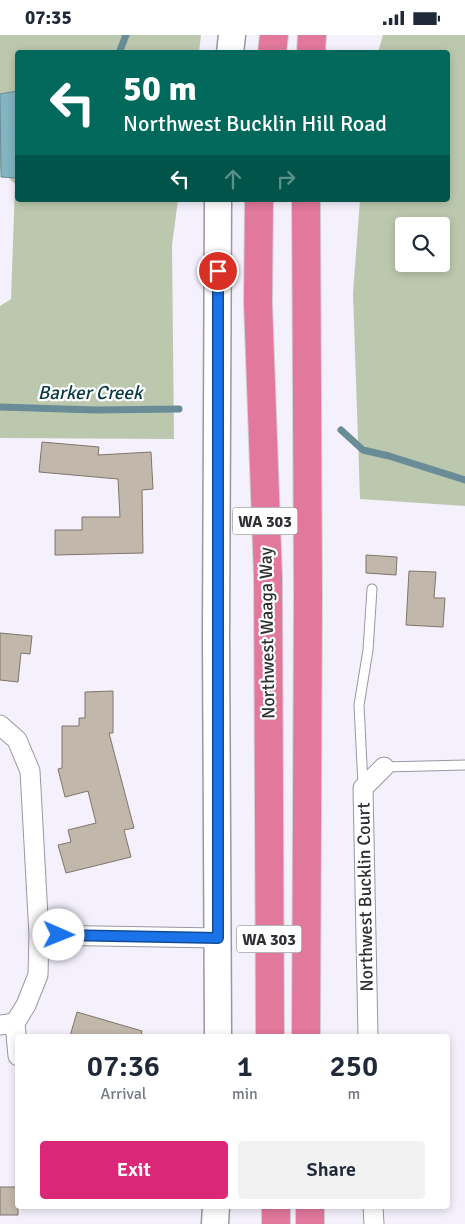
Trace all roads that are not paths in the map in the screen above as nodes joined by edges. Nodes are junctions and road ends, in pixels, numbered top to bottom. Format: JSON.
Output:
{"nodes":[{"id":1,"x":232,"y":35,"type":"edge"},
{"id":2,"x":274,"y":35,"type":"edge"},
{"id":3,"x":312,"y":35,"type":"edge"},
{"id":4,"x":230,"y":50,"type":"edge"},
{"id":5,"x":272,"y":50,"type":"edge"},
{"id":6,"x":311,"y":50,"type":"edge"},
{"id":7,"x":218,"y":202,"type":"edge"},
{"id":8,"x":259,"y":202,"type":"edge"},
{"id":9,"x":306,"y":202,"type":"edge"},
{"id":10,"x":372,"y":589,"type":"dead end"},
{"id":11,"x":0,"y":725,"type":"edge"},
{"id":12,"x":465,"y":765,"type":"edge"},
{"id":13,"x":384,"y":767,"type":"joint"},
{"id":14,"x":363,"y":789,"type":"junction"},
{"id":15,"x":39,"y":935,"type":"junction"},
{"id":16,"x":218,"y":938,"type":"junction"},
{"id":17,"x":8,"y":1024,"type":"edge"},
{"id":18,"x":218,"y":1034,"type":"edge"},
{"id":19,"x":270,"y":1034,"type":"edge"},
{"id":20,"x":306,"y":1034,"type":"edge"},
{"id":21,"x":368,"y":1034,"type":"edge"},
{"id":22,"x":15,"y":1046,"type":"edge"},
{"id":23,"x":216,"y":1209,"type":"edge"},
{"id":24,"x":276,"y":1209,"type":"edge"},
{"id":25,"x":310,"y":1209,"type":"edge"},
{"id":26,"x":373,"y":1209,"type":"edge"},
{"id":27,"x":215,"y":1224,"type":"edge"},
{"id":28,"x":276,"y":1224,"type":"edge"},
{"id":29,"x":310,"y":1224,"type":"edge"},
{"id":30,"x":374,"y":1224,"type":"edge"}],
"edges":[{"from":1,"to":4,"type":"main road"},
{"from":2,"to":5,"type":"highway"},
{"from":3,"to":6,"type":"highway"},
{"from":7,"to":16,"type":"main road"},
{"from":8,"to":19,"type":"highway","name":"Northwest Waaga Way","number":"WA 303"},
{"from":9,"to":20,"type":"highway","number":"WA 303"},
{"from":10,"to":14,"type":"lane"},
{"from":11,"to":15,"type":"street"},
{"from":12,"to":13,"type":"lane"},
{"from":13,"to":14,"type":"street","name":"Northwest Bucklin Court"},
{"from":14,"to":21,"type":"street","name":"Northwest Bucklin Court"},
{"from":15,"to":16,"type":"street"},
{"from":15,"to":17,"type":"street"},
{"from":16,"to":18,"type":"main road"},
{"from":17,"to":22,"type":"street"},
{"from":23,"to":27,"type":"main road"},
{"from":24,"to":28,"type":"highway"},
{"from":25,"to":29,"type":"highway"},
{"from":26,"to":30,"type":"street"}]}
